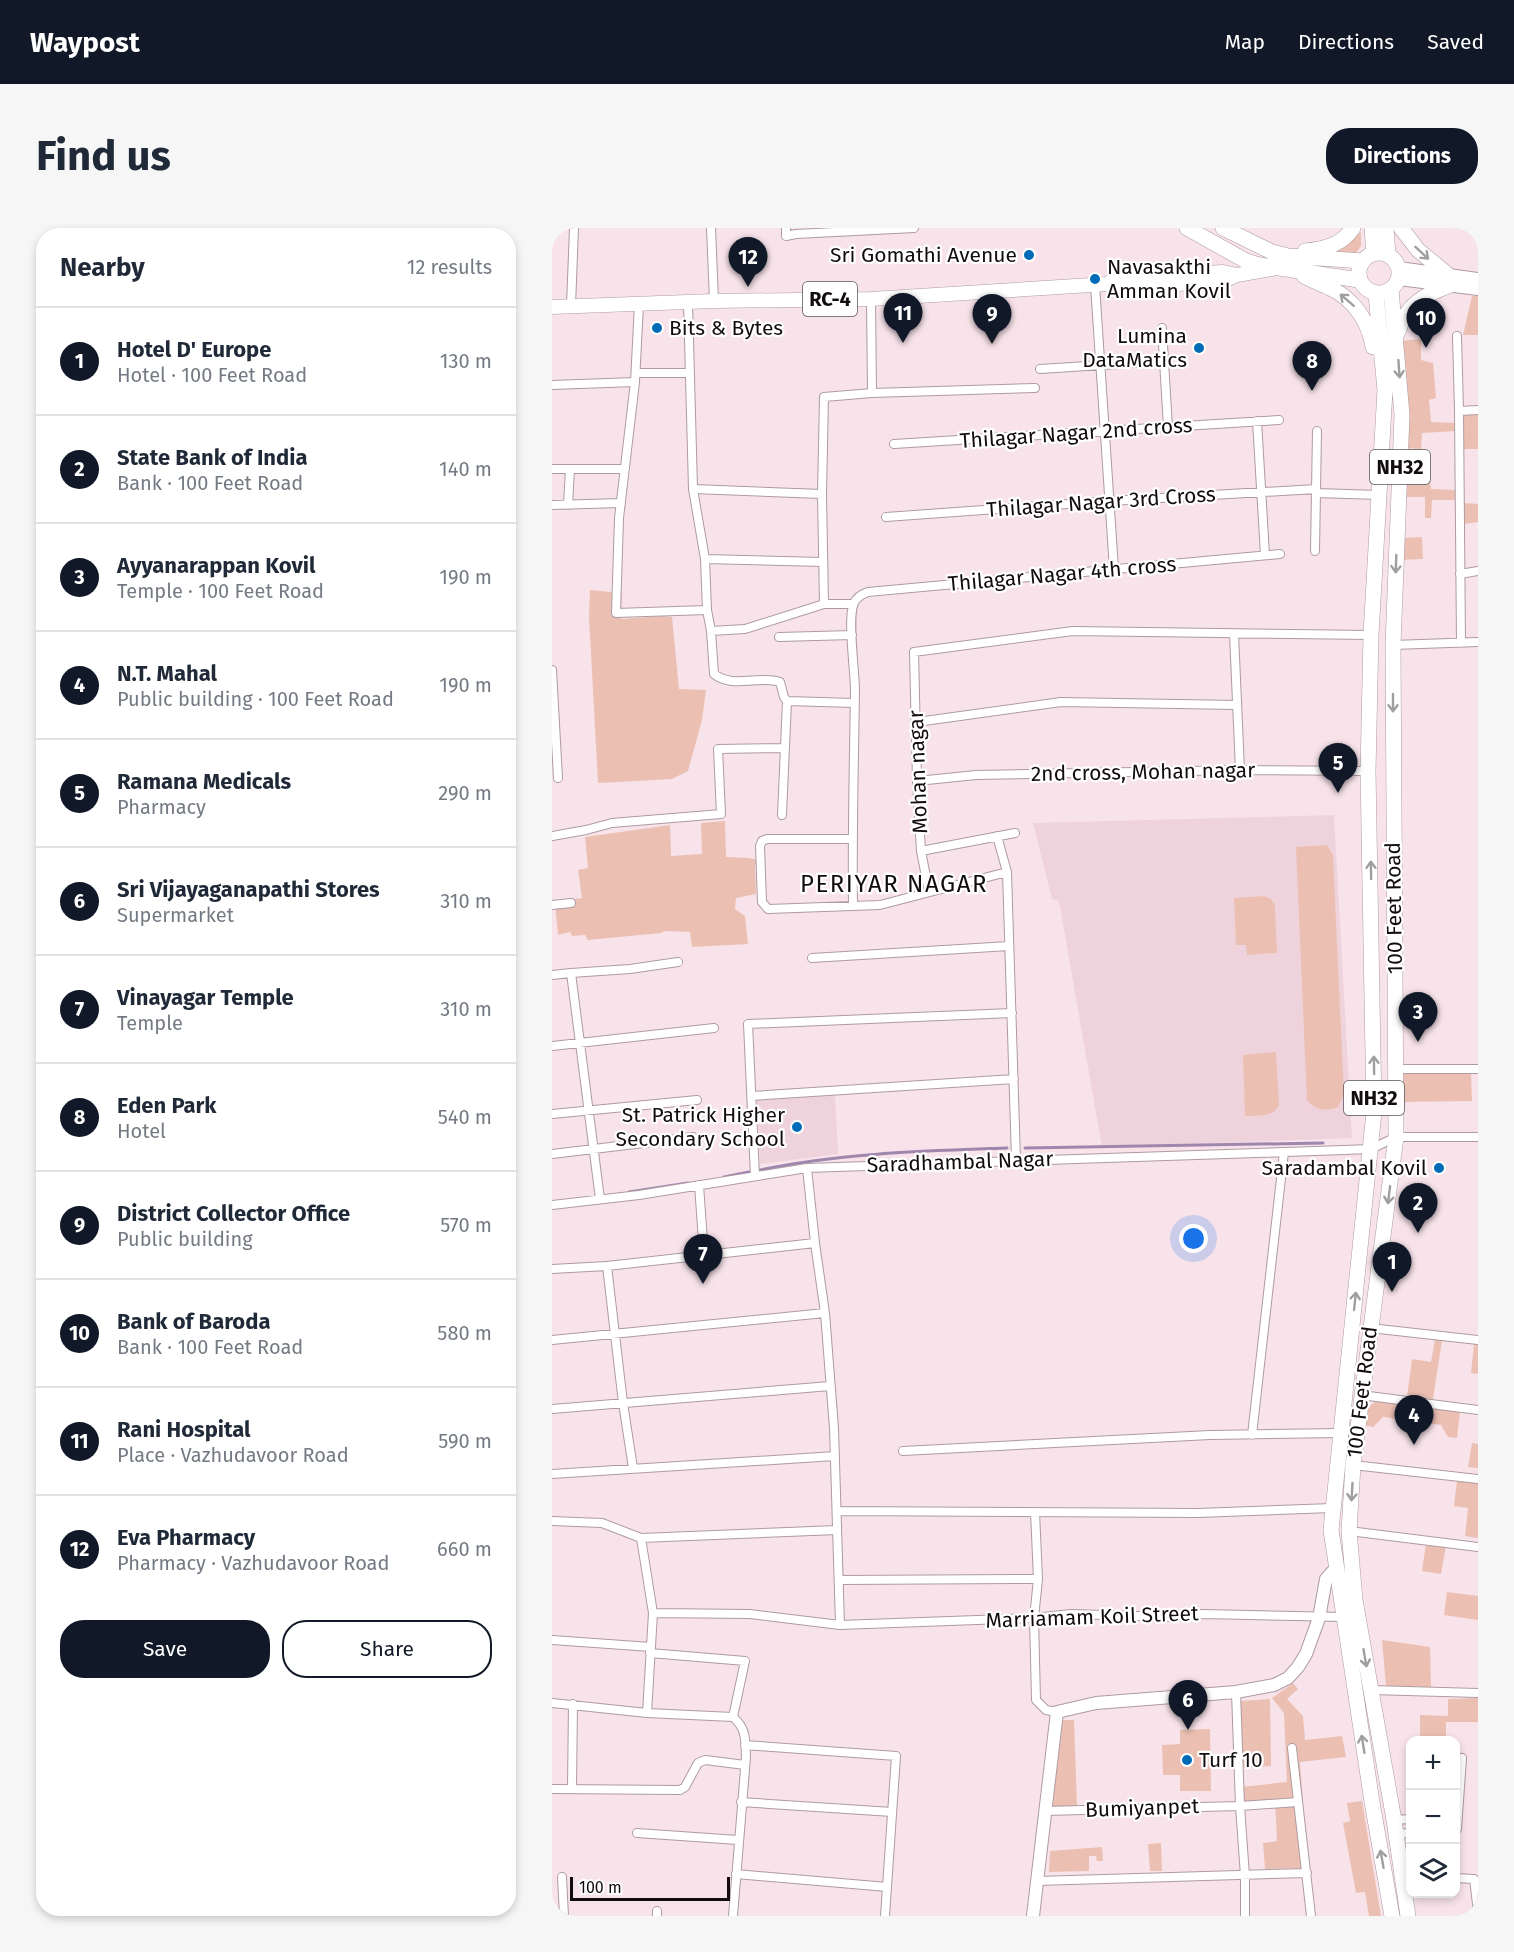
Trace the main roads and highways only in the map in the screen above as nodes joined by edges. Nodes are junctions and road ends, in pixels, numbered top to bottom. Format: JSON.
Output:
{"nodes":[{"id":1,"x":1187,"y":228,"type":"edge"},
{"id":2,"x":1223,"y":228,"type":"edge"},
{"id":3,"x":1353,"y":228,"type":"edge"},
{"id":4,"x":1372,"y":228,"type":"edge"},
{"id":5,"x":1386,"y":228,"type":"edge"},
{"id":6,"x":1401,"y":228,"type":"edge"},
{"id":7,"x":1272,"y":252,"type":"junction"},
{"id":8,"x":1288,"y":256,"type":"junction"},
{"id":9,"x":1375,"y":257,"type":"junction"},
{"id":10,"x":1273,"y":268,"type":"junction"},
{"id":11,"x":1296,"y":271,"type":"junction"},
{"id":12,"x":1359,"y":280,"type":"junction"},
{"id":13,"x":1391,"y":283,"type":"junction"},
{"id":14,"x":552,"y":307,"type":"edge"},
{"id":15,"x":1396,"y":337,"type":"junction"},
{"id":16,"x":1385,"y":390,"type":"junction"},
{"id":17,"x":1400,"y":1829,"type":"edge"},
{"id":18,"x":1392,"y":1916,"type":"edge"},
{"id":19,"x":1408,"y":1916,"type":"edge"}],
"edges":[{"from":1,"to":10,"type":"highway"},
{"from":2,"to":7,"type":"highway"},
{"from":3,"to":7,"type":"highway"},
{"from":4,"to":9,"type":"highway"},
{"from":5,"to":9,"type":"highway"},
{"from":6,"to":15,"type":"highway","one_way":true},
{"from":7,"to":8,"type":"highway"},
{"from":8,"to":9,"type":"highway"},
{"from":8,"to":10,"type":"main road","number":"RC-4"},
{"from":9,"to":12,"type":"highway"},
{"from":9,"to":13,"type":"highway"},
{"from":10,"to":11,"type":"highway"},
{"from":10,"to":14,"type":"main road","number":"RC-4"},
{"from":11,"to":12,"type":"highway"},
{"from":16,"to":11,"type":"highway","one_way":true},
{"from":12,"to":13,"type":"highway"},
{"from":13,"to":15,"type":"highway","name":"100 Feet Road","number":"NH32"},
{"from":13,"to":16,"type":"highway","name":"100 Feet Road","number":"NH32"},
{"from":15,"to":17,"type":"highway","name":"100 Feet Road","number":"NH32","one_way":true},
{"from":18,"to":16,"type":"highway","name":"100 Feet Road","number":"NH32","one_way":true},
{"from":17,"to":19,"type":"highway","name":"100 Feet Road","number":"NH32"}]}
